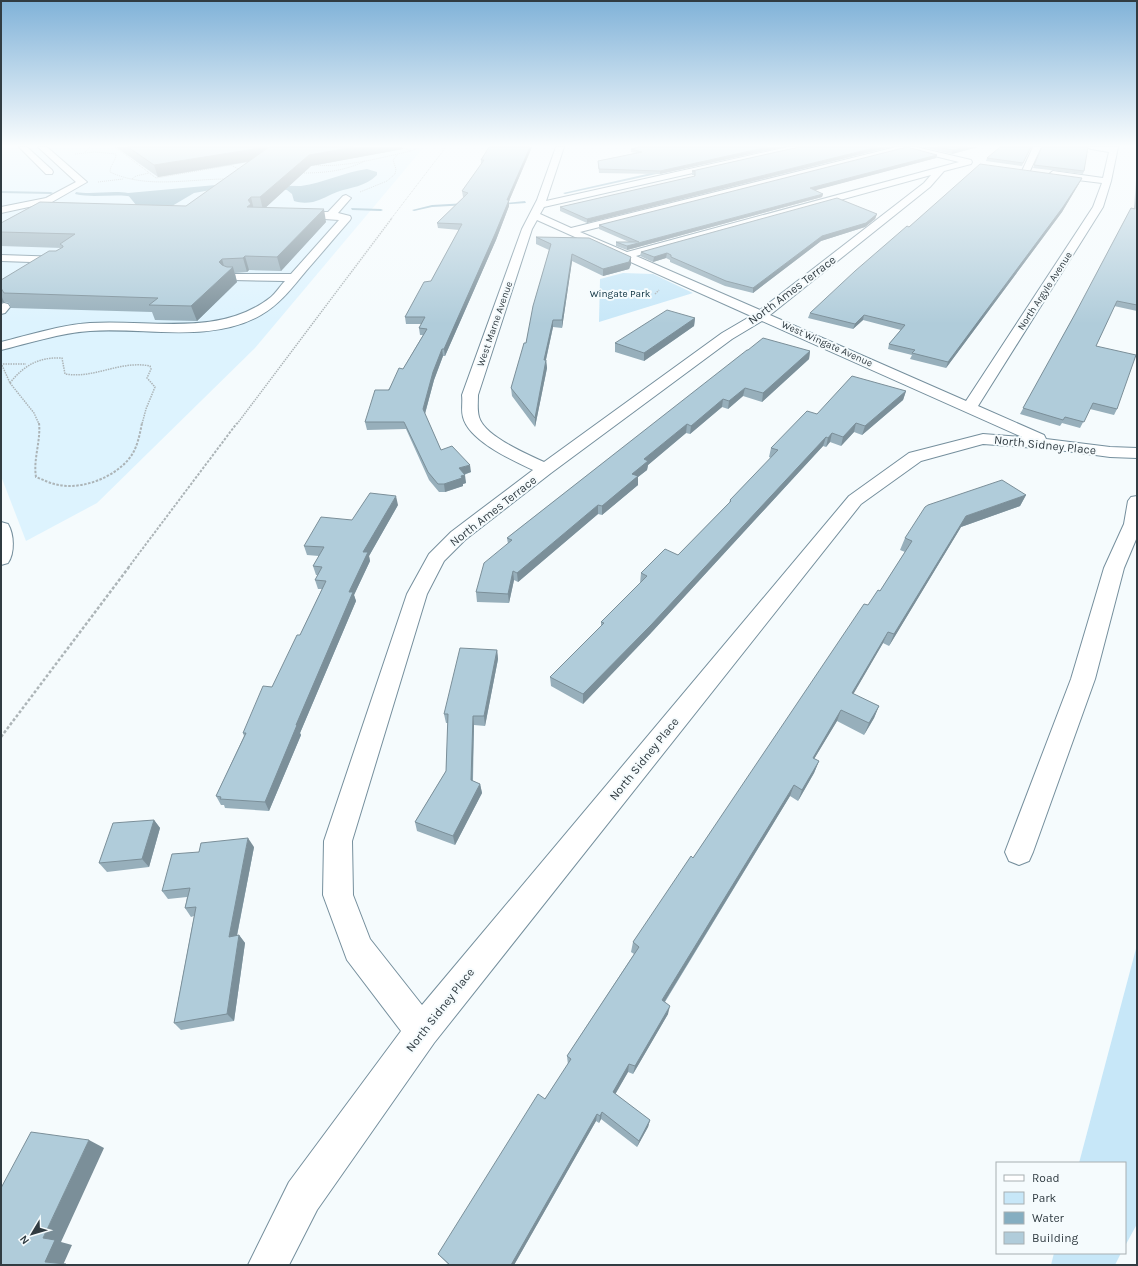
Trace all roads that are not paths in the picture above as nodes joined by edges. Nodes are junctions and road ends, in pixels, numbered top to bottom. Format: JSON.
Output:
{"nodes":[{"id":1,"x":23,"y":206,"type":"edge"},
{"id":2,"x":339,"y":206,"type":"edge"},
{"id":3,"x":540,"y":206,"type":"edge"},
{"id":4,"x":554,"y":206,"type":"edge"},
{"id":5,"x":670,"y":206,"type":"edge"},
{"id":6,"x":805,"y":206,"type":"edge"},
{"id":7,"x":900,"y":206,"type":"edge"},
{"id":8,"x":1098,"y":206,"type":"edge"},
{"id":9,"x":1,"y":210,"type":"edge"},
{"id":10,"x":538,"y":210,"type":"junction"},
{"id":11,"x":280,"y":214,"type":"edge"},
{"id":12,"x":331,"y":215,"type":"junction"},
{"id":13,"x":570,"y":231,"type":"junction"},
{"id":14,"x":625,"y":256,"type":"junction"},
{"id":15,"x":1,"y":258,"type":"edge"},
{"id":16,"x":37,"y":259,"type":"junction"},
{"id":17,"x":62,"y":260,"type":"edge"},
{"id":18,"x":19,"y":270,"type":"edge"},
{"id":19,"x":231,"y":276,"type":"edge"},
{"id":20,"x":294,"y":278,"type":"junction"},
{"id":21,"x":762,"y":315,"type":"junction"},
{"id":22,"x":1,"y":345,"type":"edge"},
{"id":23,"x":970,"y":407,"type":"junction"},
{"id":24,"x":1051,"y":444,"type":"junction"},
{"id":25,"x":1136,"y":455,"type":"edge"},
{"id":26,"x":545,"y":469,"type":"junction"},
{"id":27,"x":1137,"y":501,"type":"edge"},
{"id":28,"x":1019,"y":852,"type":"dead end"},
{"id":29,"x":422,"y":1032,"type":"junction"},
{"id":30,"x":268,"y":1265,"type":"edge"}],
"edges":[{"from":1,"to":9,"type":"street"},
{"from":2,"to":12,"type":"street"},
{"from":3,"to":10,"type":"street","name":"West Marne Avenue"},
{"from":4,"to":10,"type":"street"},
{"from":5,"to":13,"type":"street"},
{"from":6,"to":14,"type":"street"},
{"from":7,"to":21,"type":"street","name":"North Ames Terrace"},
{"from":8,"to":23,"type":"street","name":"North Argyle Avenue"},
{"from":10,"to":13,"type":"street","name":"West Wingate Avenue"},
{"from":10,"to":26,"type":"street","name":"West Marne Avenue"},
{"from":11,"to":12,"type":"street"},
{"from":12,"to":20,"type":"street"},
{"from":13,"to":14,"type":"street","name":"West Wingate Avenue"},
{"from":14,"to":21,"type":"street","name":"West Wingate Avenue"},
{"from":15,"to":16,"type":"street"},
{"from":16,"to":17,"type":"street"},
{"from":16,"to":18,"type":"street"},
{"from":19,"to":20,"type":"street"},
{"from":20,"to":22,"type":"street"},
{"from":21,"to":23,"type":"street","name":"West Wingate Avenue"},
{"from":21,"to":26,"type":"street","name":"North Ames Terrace"},
{"from":23,"to":24,"type":"street","name":"West Wingate Avenue"},
{"from":24,"to":25,"type":"street","name":"North Sidney Place"},
{"from":24,"to":29,"type":"street","name":"North Sidney Place"},
{"from":26,"to":29,"type":"street","name":"North Ames Terrace"},
{"from":27,"to":28,"type":"street"},
{"from":29,"to":30,"type":"street","name":"North Sidney Place"}]}
